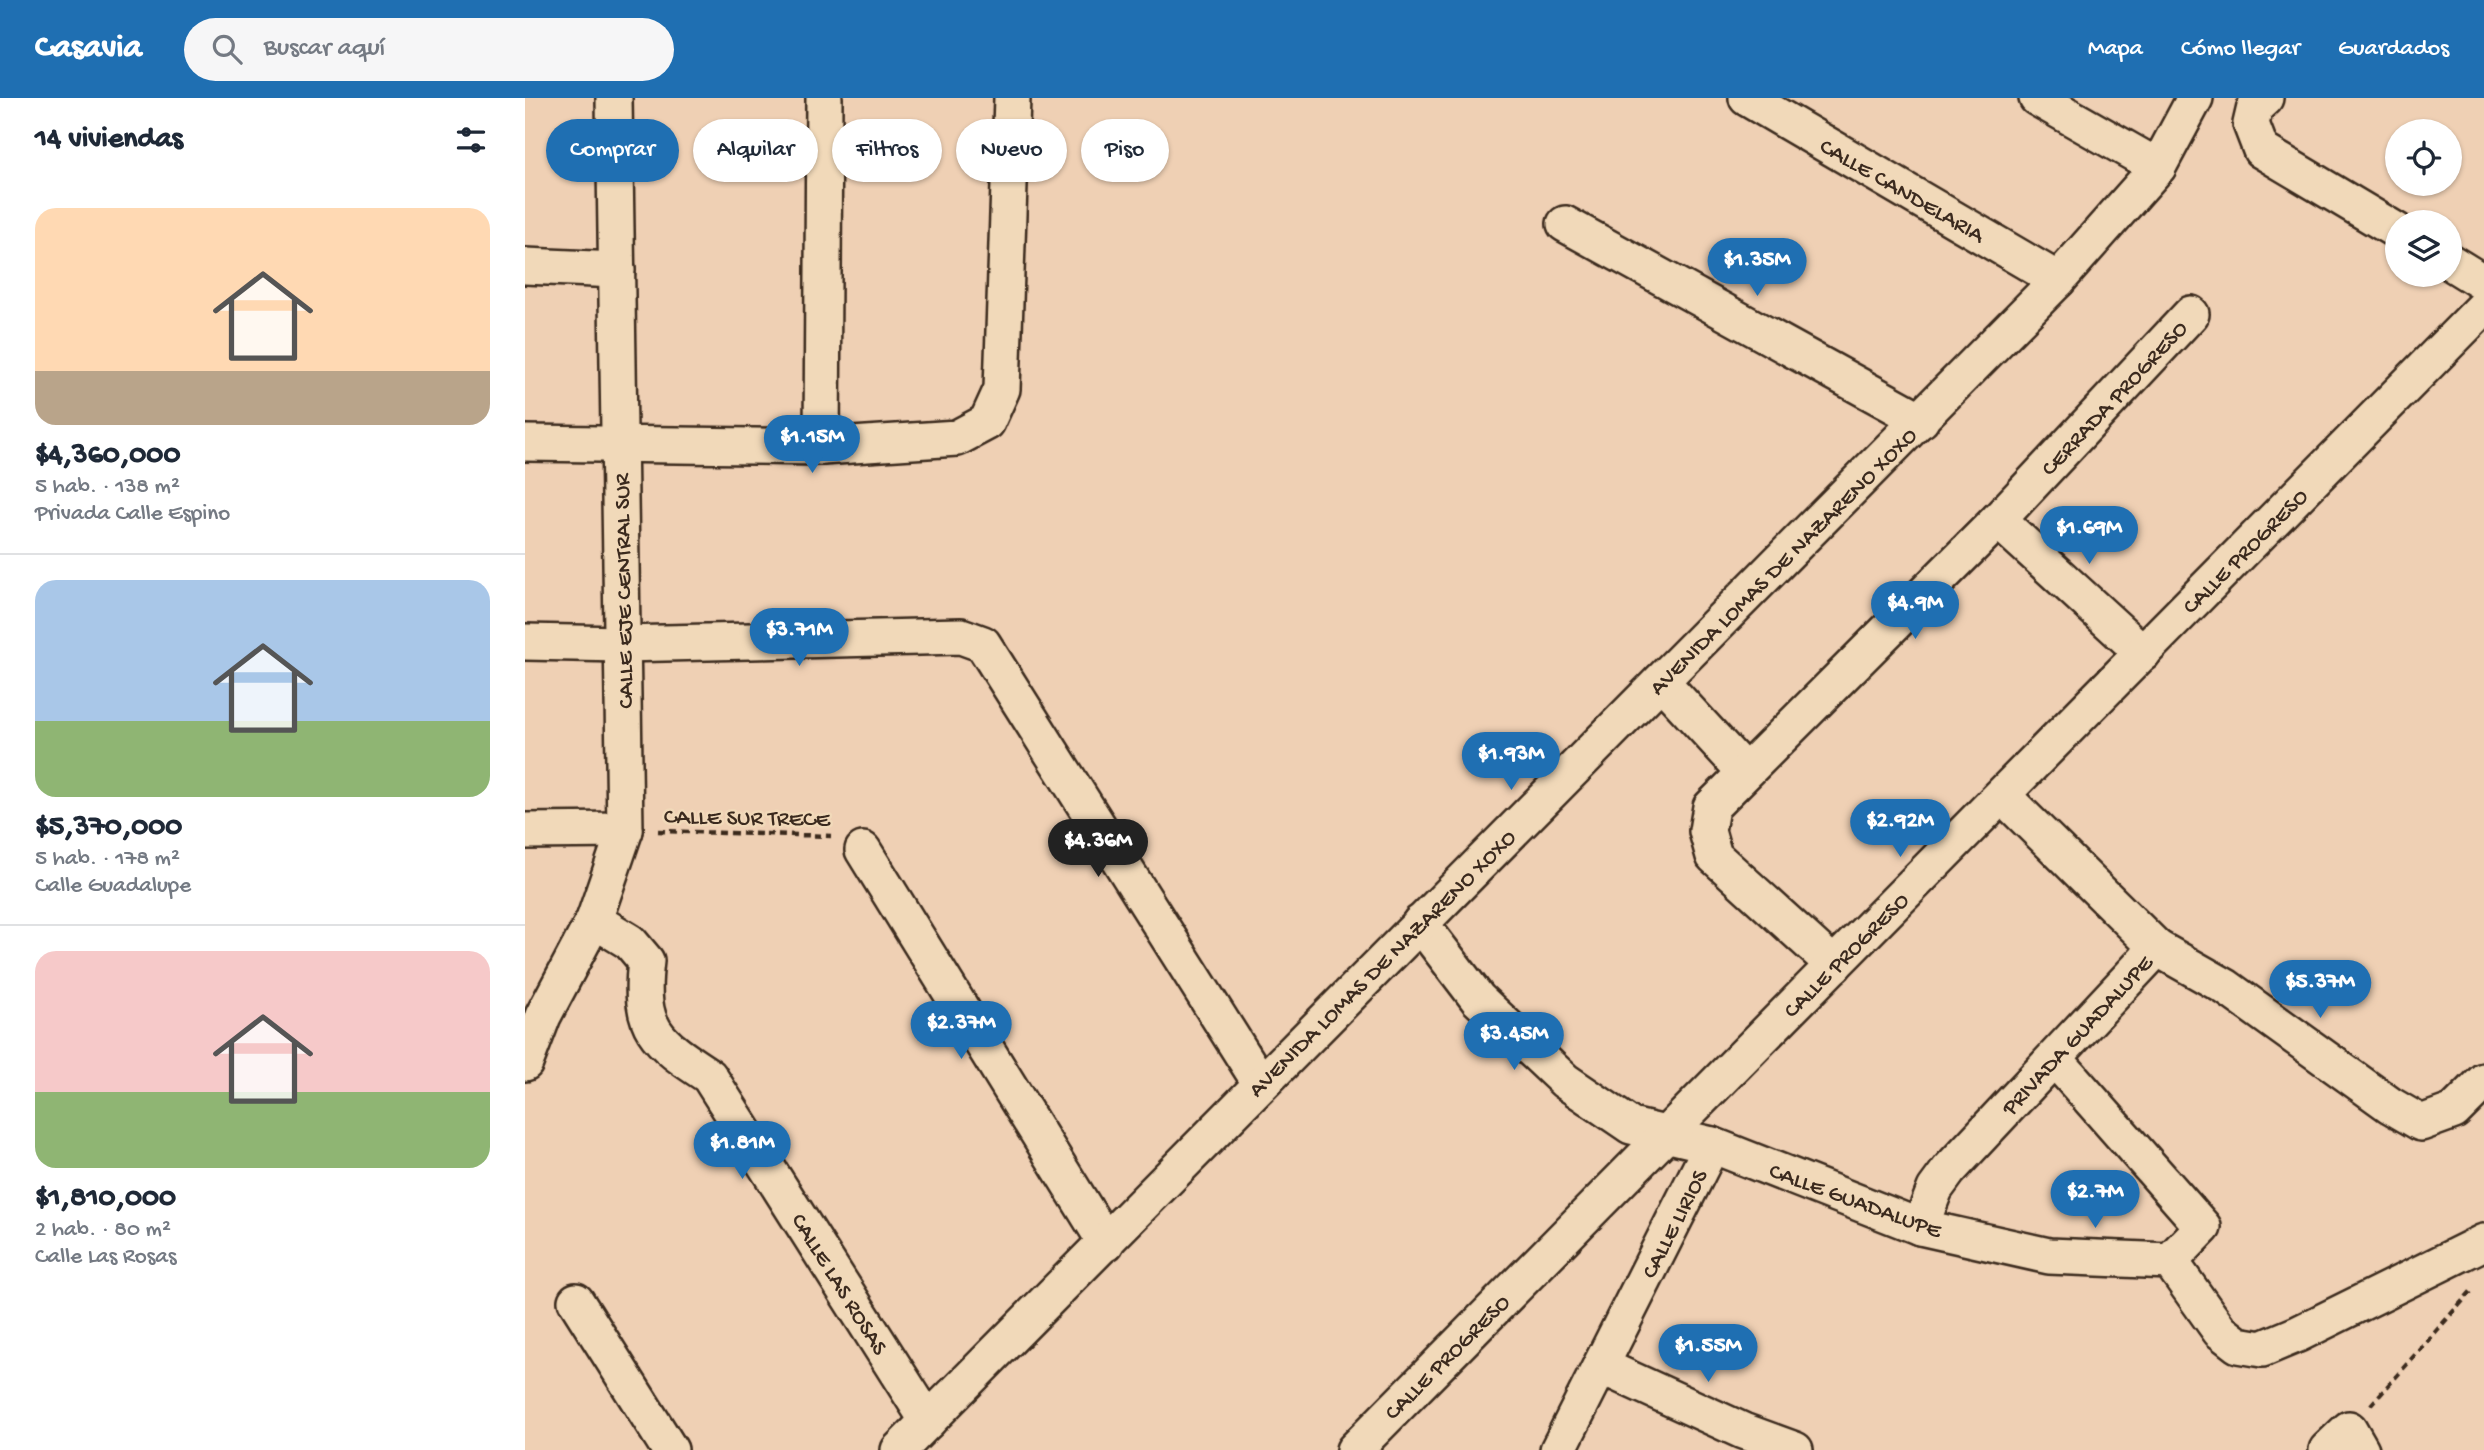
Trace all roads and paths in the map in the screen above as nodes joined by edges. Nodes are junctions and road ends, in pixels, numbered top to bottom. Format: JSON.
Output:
{"nodes":[{"id":1,"x":614,"y":98,"type":"edge"},
{"id":2,"x":824,"y":98,"type":"edge"},
{"id":3,"x":1012,"y":98,"type":"edge"},
{"id":4,"x":1747,"y":98,"type":"edge"},
{"id":5,"x":2037,"y":98,"type":"edge"},
{"id":6,"x":2195,"y":98,"type":"edge"},
{"id":7,"x":2265,"y":98,"type":"edge"},
{"id":8,"x":2158,"y":167,"type":"junction"},
{"id":9,"x":1566,"y":224,"type":"dead end"},
{"id":10,"x":2385,"y":224,"type":"edge"},
{"id":11,"x":525,"y":266,"type":"edge"},
{"id":12,"x":2462,"y":269,"type":"edge"},
{"id":13,"x":617,"y":270,"type":"junction"},
{"id":14,"x":2059,"y":279,"type":"junction"},
{"id":15,"x":2484,"y":283,"type":"edge"},
{"id":16,"x":2484,"y":307,"type":"edge"},
{"id":17,"x":2191,"y":314,"type":"dead end"},
{"id":18,"x":1921,"y":420,"type":"junction"},
{"id":19,"x":525,"y":443,"type":"edge"},
{"id":20,"x":619,"y":443,"type":"junction"},
{"id":21,"x":822,"y":447,"type":"junction"},
{"id":22,"x":1998,"y":520,"type":"junction"},
{"id":23,"x":525,"y":642,"type":"edge"},
{"id":24,"x":622,"y":644,"type":"junction"},
{"id":25,"x":2143,"y":653,"type":"junction"},
{"id":26,"x":1661,"y":681,"type":"junction"},
{"id":27,"x":1745,"y":772,"type":"junction"},
{"id":28,"x":2003,"y":796,"type":"junction"},
{"id":29,"x":625,"y":830,"type":"junction"},
{"id":30,"x":525,"y":831,"type":"edge"},
{"id":31,"x":863,"y":850,"type":"joint"},
{"id":32,"x":594,"y":920,"type":"junction"},
{"id":33,"x":1420,"y":923,"type":"junction"},
{"id":34,"x":2157,"y":948,"type":"junction"},
{"id":35,"x":1834,"y":965,"type":"junction"},
{"id":36,"x":534,"y":1016,"type":"edge"},
{"id":37,"x":2055,"y":1059,"type":"junction"},
{"id":38,"x":525,"y":1063,"type":"edge"},
{"id":39,"x":2484,"y":1081,"type":"edge"},
{"id":40,"x":1261,"y":1084,"type":"junction"},
{"id":41,"x":1667,"y":1132,"type":"junction"},
{"id":42,"x":1712,"y":1145,"type":"junction"},
{"id":43,"x":1920,"y":1227,"type":"junction"},
{"id":44,"x":2484,"y":1241,"type":"edge"},
{"id":45,"x":1106,"y":1243,"type":"junction"},
{"id":46,"x":2170,"y":1261,"type":"junction"},
{"id":47,"x":2475,"y":1287,"type":"dead end"},
{"id":48,"x":576,"y":1301,"type":"dead end"},
{"id":49,"x":1601,"y":1366,"type":"junction"},
{"id":50,"x":928,"y":1421,"type":"junction"},
{"id":51,"x":2346,"y":1443,"type":"edge"},
{"id":52,"x":670,"y":1450,"type":"edge"},
{"id":53,"x":899,"y":1450,"type":"edge"},
{"id":54,"x":1354,"y":1450,"type":"edge"},
{"id":55,"x":1558,"y":1450,"type":"edge"},
{"id":56,"x":1795,"y":1450,"type":"edge"}],
"edges":[{"from":1,"to":13,"type":"street","name":"CALLE EJE CENTRAL SUR"},
{"from":2,"to":21,"type":"street"},
{"from":3,"to":21,"type":"street"},
{"from":4,"to":14,"type":"street","name":"CALLE CANDELARIA"},
{"from":5,"to":8,"type":"street"},
{"from":6,"to":8,"type":"street","name":"AVENIDA LOMAS DE NAZARENO XOXO"},
{"from":7,"to":10,"type":"street"},
{"from":8,"to":14,"type":"street","name":"AVENIDA LOMAS DE NAZARENO XOXO"},
{"from":9,"to":18,"type":"street"},
{"from":11,"to":13,"type":"street"},
{"from":12,"to":15,"type":"street"},
{"from":13,"to":20,"type":"street","name":"CALLE EJE CENTRAL SUR"},
{"from":14,"to":18,"type":"street","name":"AVENIDA LOMAS DE NAZARENO XOXO"},
{"from":16,"to":25,"type":"street","name":"CALLE PROGRESO"},
{"from":17,"to":22,"type":"street","name":"CERRADA PROGRESO"},
{"from":18,"to":26,"type":"street","name":"AVENIDA LOMAS DE NAZARENO XOXO"},
{"from":19,"to":20,"type":"street"},
{"from":20,"to":21,"type":"street"},
{"from":20,"to":24,"type":"street","name":"CALLE EJE CENTRAL SUR"},
{"from":22,"to":25,"type":"street"},
{"from":22,"to":27,"type":"street","name":"CERRADA PROGRESO"},
{"from":23,"to":24,"type":"street"},
{"from":24,"to":29,"type":"street","name":"CALLE EJE CENTRAL SUR"},
{"from":24,"to":40,"type":"street"},
{"from":25,"to":28,"type":"street","name":"CALLE PROGRESO"},
{"from":26,"to":27,"type":"street"},
{"from":26,"to":33,"type":"street","name":"AVENIDA LOMAS DE NAZARENO XOXO"},
{"from":27,"to":35,"type":"street","name":"CERRADA PROGRESO"},
{"from":28,"to":34,"type":"street","name":"PRIVADA GUADALUPE"},
{"from":28,"to":35,"type":"street","name":"CALLE PROGRESO"},
{"from":29,"to":30,"type":"street"},
{"from":29,"to":31,"type":"path","name":"CALLE SUR TRECE"},
{"from":29,"to":32,"type":"street","name":"CALLE EJE CENTRAL SUR"},
{"from":31,"to":45,"type":"street"},
{"from":32,"to":36,"type":"street","name":"CALLE EJE CENTRAL SUR"},
{"from":32,"to":50,"type":"street","name":"CALLE LAS ROSAS"},
{"from":33,"to":40,"type":"street","name":"AVENIDA LOMAS DE NAZARENO XOXO"},
{"from":33,"to":41,"type":"street","name":"CALLE GUADALUPE"},
{"from":34,"to":37,"type":"street","name":"PRIVADA GUADALUPE"},
{"from":34,"to":39,"type":"street"},
{"from":35,"to":41,"type":"street","name":"CALLE PROGRESO"},
{"from":36,"to":38,"type":"street","name":"CALLE EJE CENTRAL SUR"},
{"from":37,"to":43,"type":"street","name":"PRIVADA GUADALUPE"},
{"from":37,"to":46,"type":"street"},
{"from":40,"to":45,"type":"street","name":"AVENIDA LOMAS DE NAZARENO XOXO"},
{"from":41,"to":42,"type":"street","name":"CALLE GUADALUPE"},
{"from":41,"to":54,"type":"street","name":"CALLE PROGRESO"},
{"from":42,"to":43,"type":"street","name":"CALLE GUADALUPE"},
{"from":42,"to":49,"type":"street","name":"CALLE LIRIOS"},
{"from":43,"to":46,"type":"street","name":"CALLE GUADALUPE"},
{"from":44,"to":46,"type":"street"},
{"from":45,"to":50,"type":"street","name":"AVENIDA LOMAS DE NAZARENO XOXO"},
{"from":47,"to":51,"type":"path"},
{"from":48,"to":52,"type":"street"},
{"from":49,"to":55,"type":"street","name":"CALLE LIRIOS"},
{"from":49,"to":56,"type":"street"},
{"from":50,"to":53,"type":"street","name":"AVENIDA LOMAS DE NAZARENO XOXO"}]}
